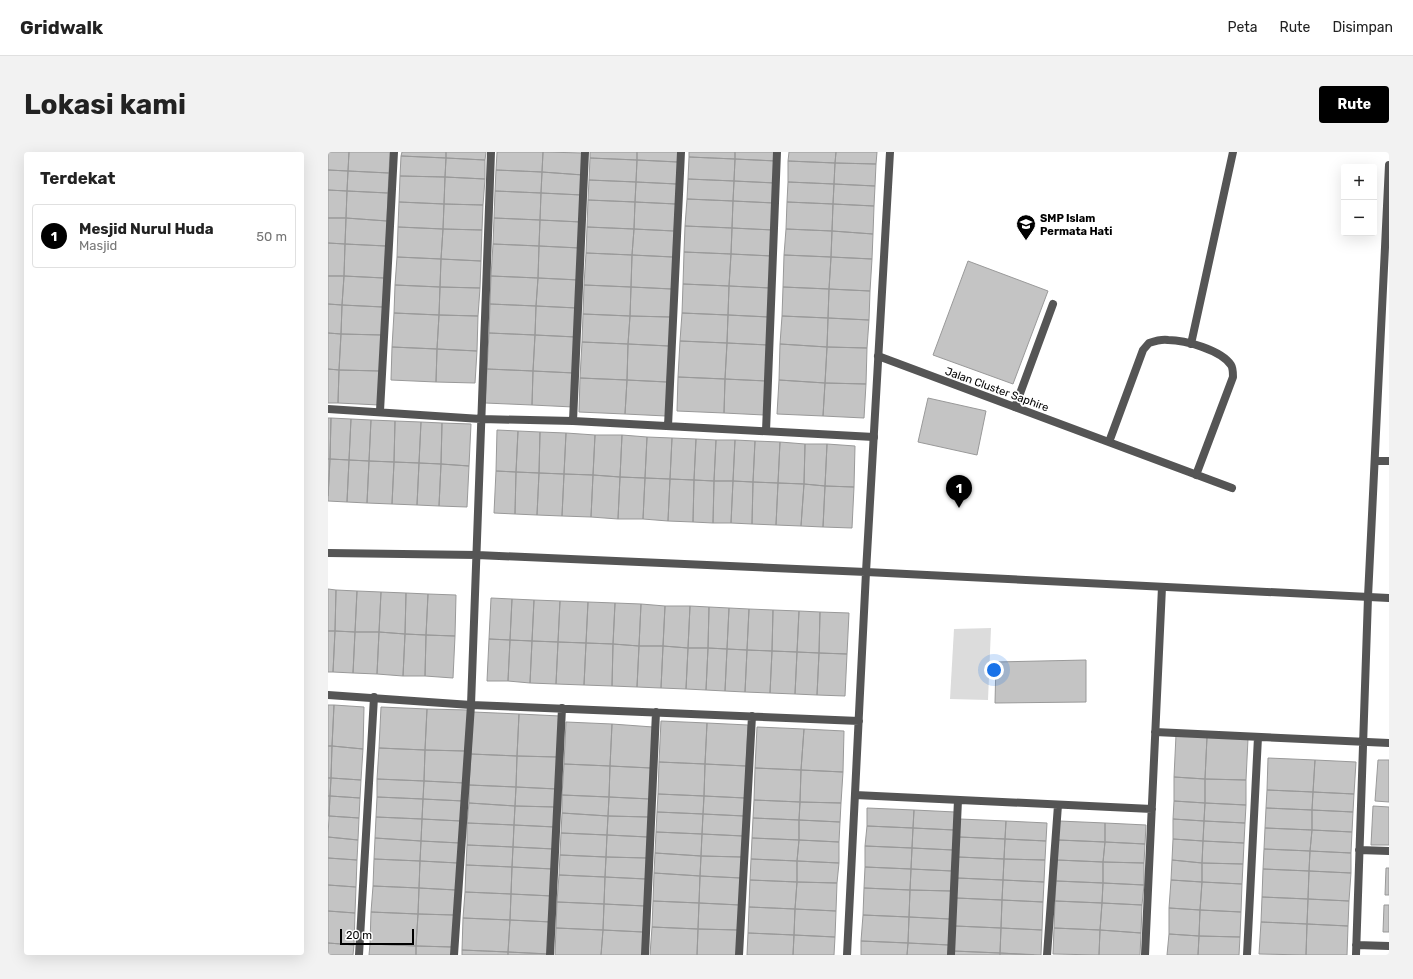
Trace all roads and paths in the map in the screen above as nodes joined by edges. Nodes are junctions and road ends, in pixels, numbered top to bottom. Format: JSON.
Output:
{"nodes":[{"id":1,"x":394,"y":152,"type":"edge"},
{"id":2,"x":491,"y":152,"type":"edge"},
{"id":3,"x":585,"y":152,"type":"edge"},
{"id":4,"x":681,"y":152,"type":"edge"},
{"id":5,"x":777,"y":152,"type":"edge"},
{"id":6,"x":890,"y":152,"type":"edge"},
{"id":7,"x":1233,"y":152,"type":"edge"},
{"id":8,"x":1389,"y":166,"type":"edge"},
{"id":9,"x":1053,"y":304,"type":"dead end"},
{"id":10,"x":1191,"y":344,"type":"junction"},
{"id":11,"x":878,"y":356,"type":"junction"},
{"id":12,"x":1014,"y":407,"type":"junction"},
{"id":13,"x":328,"y":409,"type":"edge"},
{"id":14,"x":380,"y":411,"type":"junction"},
{"id":15,"x":481,"y":419,"type":"junction"},
{"id":16,"x":573,"y":421,"type":"junction"},
{"id":17,"x":668,"y":426,"type":"junction"},
{"id":18,"x":766,"y":431,"type":"junction"},
{"id":19,"x":874,"y":437,"type":"junction"},
{"id":20,"x":1109,"y":442,"type":"junction"},
{"id":21,"x":1375,"y":461,"type":"junction"},
{"id":22,"x":1389,"y":461,"type":"edge"},
{"id":23,"x":1196,"y":474,"type":"junction"},
{"id":24,"x":1232,"y":488,"type":"dead end"},
{"id":25,"x":328,"y":553,"type":"edge"},
{"id":26,"x":477,"y":555,"type":"junction"},
{"id":27,"x":866,"y":572,"type":"junction"},
{"id":28,"x":1162,"y":587,"type":"junction"},
{"id":29,"x":1368,"y":597,"type":"junction"},
{"id":30,"x":1389,"y":598,"type":"edge"},
{"id":31,"x":328,"y":695,"type":"edge"},
{"id":32,"x":374,"y":697,"type":"junction"},
{"id":33,"x":471,"y":705,"type":"junction"},
{"id":34,"x":562,"y":708,"type":"junction"},
{"id":35,"x":656,"y":712,"type":"junction"},
{"id":36,"x":752,"y":716,"type":"junction"},
{"id":37,"x":858,"y":721,"type":"junction"},
{"id":38,"x":1156,"y":732,"type":"junction"},
{"id":39,"x":1258,"y":737,"type":"junction"},
{"id":40,"x":1363,"y":742,"type":"junction"},
{"id":41,"x":1389,"y":743,"type":"edge"},
{"id":42,"x":855,"y":795,"type":"junction"},
{"id":43,"x":958,"y":800,"type":"junction"},
{"id":44,"x":1058,"y":805,"type":"junction"},
{"id":45,"x":1152,"y":809,"type":"junction"},
{"id":46,"x":1359,"y":850,"type":"junction"},
{"id":47,"x":1389,"y":851,"type":"edge"},
{"id":48,"x":1356,"y":945,"type":"junction"},
{"id":49,"x":1389,"y":946,"type":"edge"},
{"id":50,"x":359,"y":955,"type":"edge"},
{"id":51,"x":454,"y":955,"type":"edge"},
{"id":52,"x":550,"y":955,"type":"edge"},
{"id":53,"x":645,"y":955,"type":"edge"},
{"id":54,"x":740,"y":955,"type":"edge"},
{"id":55,"x":847,"y":955,"type":"edge"},
{"id":56,"x":950,"y":955,"type":"edge"},
{"id":57,"x":1047,"y":955,"type":"edge"},
{"id":58,"x":1145,"y":955,"type":"edge"},
{"id":59,"x":1247,"y":955,"type":"edge"},
{"id":60,"x":1356,"y":955,"type":"edge"}],
"edges":[{"from":1,"to":14,"type":"street"},
{"from":2,"to":15,"type":"street"},
{"from":3,"to":16,"type":"street"},
{"from":4,"to":17,"type":"street"},
{"from":5,"to":18,"type":"street"},
{"from":6,"to":11,"type":"street"},
{"from":7,"to":10,"type":"street"},
{"from":8,"to":21,"type":"street"},
{"from":9,"to":12,"type":"street"},
{"from":10,"to":20,"type":"street"},
{"from":10,"to":23,"type":"street"},
{"from":11,"to":12,"type":"street","name":"Jalan Cluster Saphire"},
{"from":11,"to":19,"type":"street"},
{"from":12,"to":20,"type":"street","name":"Jalan Cluster Saphire"},
{"from":13,"to":14,"type":"street"},
{"from":14,"to":15,"type":"street"},
{"from":15,"to":16,"type":"street"},
{"from":15,"to":26,"type":"street"},
{"from":16,"to":17,"type":"street"},
{"from":17,"to":18,"type":"street"},
{"from":18,"to":19,"type":"street"},
{"from":19,"to":27,"type":"street"},
{"from":20,"to":23,"type":"street","name":"Jalan Cluster Saphire"},
{"from":21,"to":22,"type":"street"},
{"from":21,"to":29,"type":"street"},
{"from":23,"to":24,"type":"street","name":"Jalan Cluster Saphire"},
{"from":25,"to":26,"type":"street"},
{"from":26,"to":27,"type":"street"},
{"from":26,"to":33,"type":"street"},
{"from":27,"to":28,"type":"street"},
{"from":27,"to":37,"type":"street"},
{"from":28,"to":29,"type":"street"},
{"from":28,"to":38,"type":"street"},
{"from":29,"to":30,"type":"street"},
{"from":29,"to":40,"type":"street"},
{"from":31,"to":32,"type":"street"},
{"from":32,"to":33,"type":"street"},
{"from":32,"to":50,"type":"street"},
{"from":33,"to":34,"type":"street"},
{"from":33,"to":51,"type":"street"},
{"from":34,"to":35,"type":"street"},
{"from":34,"to":52,"type":"street"},
{"from":35,"to":36,"type":"street"},
{"from":35,"to":53,"type":"street"},
{"from":36,"to":37,"type":"street"},
{"from":36,"to":54,"type":"street"},
{"from":37,"to":42,"type":"street"},
{"from":38,"to":39,"type":"street"},
{"from":38,"to":45,"type":"street"},
{"from":39,"to":40,"type":"street"},
{"from":39,"to":59,"type":"street"},
{"from":40,"to":41,"type":"street"},
{"from":40,"to":46,"type":"street"},
{"from":42,"to":43,"type":"street"},
{"from":42,"to":55,"type":"street"},
{"from":43,"to":44,"type":"street"},
{"from":43,"to":56,"type":"street"},
{"from":44,"to":45,"type":"street"},
{"from":44,"to":57,"type":"street"},
{"from":45,"to":58,"type":"street"},
{"from":46,"to":47,"type":"street"},
{"from":46,"to":48,"type":"street"},
{"from":48,"to":49,"type":"street"},
{"from":48,"to":60,"type":"street"}]}
